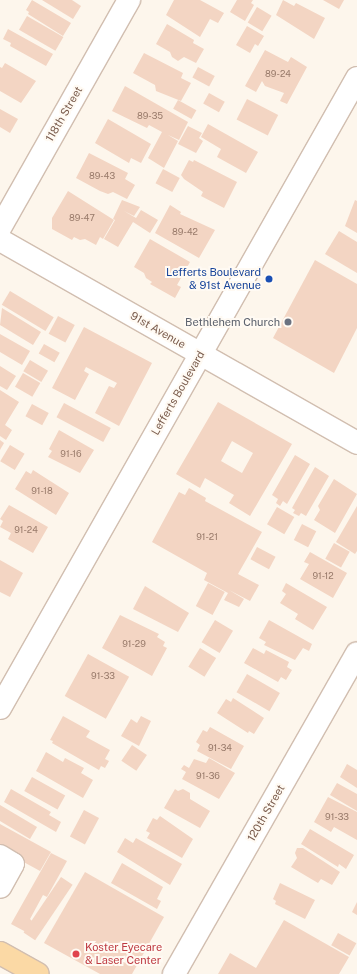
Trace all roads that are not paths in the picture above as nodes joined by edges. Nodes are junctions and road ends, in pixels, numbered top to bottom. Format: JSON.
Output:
{"nodes":[{"id":1,"x":129,"y":0,"type":"edge"},
{"id":2,"x":357,"y":78,"type":"edge"},
{"id":3,"x":0,"y":228,"type":"edge"},
{"id":4,"x":0,"y":240,"type":"edge"},
{"id":5,"x":200,"y":354,"type":"junction"},
{"id":6,"x":357,"y":443,"type":"edge"},
{"id":7,"x":357,"y":652,"type":"edge"},
{"id":8,"x":0,"y":708,"type":"edge"},
{"id":9,"x":0,"y":856,"type":"edge"},
{"id":10,"x":0,"y":887,"type":"edge"},
{"id":11,"x":0,"y":953,"type":"edge"},
{"id":12,"x":38,"y":974,"type":"edge"},
{"id":13,"x":174,"y":974,"type":"edge"}],
"edges":[{"from":1,"to":3,"type":"street","name":"118th Street"},
{"from":2,"to":5,"type":"street","name":"Lefferts Boulevard"},
{"from":4,"to":5,"type":"street","name":"91st Avenue"},
{"from":5,"to":6,"type":"street","name":"91st Avenue"},
{"from":5,"to":8,"type":"street","name":"Lefferts Boulevard"},
{"from":7,"to":13,"type":"street","name":"120th Street"},
{"from":9,"to":10,"type":"street"},
{"from":11,"to":12,"type":"main road"}]}
